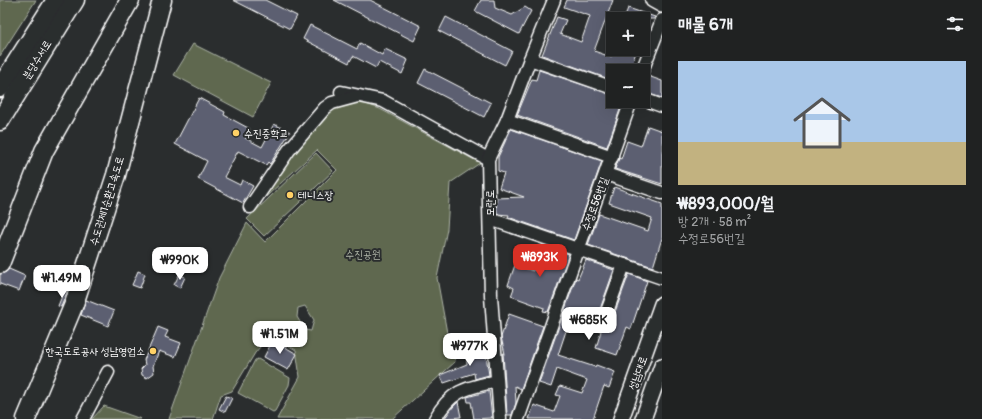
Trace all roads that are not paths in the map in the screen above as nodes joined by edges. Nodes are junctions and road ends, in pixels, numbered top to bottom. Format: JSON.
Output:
{"nodes":[{"id":1,"x":56,"y":0,"type":"edge"},
{"id":2,"x":75,"y":0,"type":"edge"},
{"id":3,"x":130,"y":0,"type":"edge"},
{"id":4,"x":162,"y":0,"type":"edge"},
{"id":5,"x":554,"y":0,"type":"edge"},
{"id":6,"x":653,"y":0,"type":"edge"},
{"id":7,"x":662,"y":5,"type":"edge"},
{"id":8,"x":662,"y":20,"type":"edge"},
{"id":9,"x":530,"y":58,"type":"junction"},
{"id":10,"x":645,"y":64,"type":"edge"},
{"id":11,"x":606,"y":85,"type":"edge"},
{"id":12,"x":0,"y":88,"type":"edge"},
{"id":13,"x":341,"y":92,"type":"dead end"},
{"id":14,"x":359,"y":96,"type":"junction"},
{"id":15,"x":650,"y":102,"type":"edge"},
{"id":16,"x":662,"y":106,"type":"edge"},
{"id":17,"x":629,"y":108,"type":"edge"},
{"id":18,"x":507,"y":120,"type":"junction"},
{"id":19,"x":0,"y":121,"type":"edge"},
{"id":20,"x":612,"y":157,"type":"junction"},
{"id":21,"x":488,"y":159,"type":"junction"},
{"id":22,"x":606,"y":174,"type":"junction"},
{"id":23,"x":662,"y":193,"type":"edge"},
{"id":24,"x":250,"y":206,"type":"dead end"},
{"id":25,"x":490,"y":219,"type":"junction"},
{"id":26,"x":579,"y":249,"type":"junction"},
{"id":27,"x":0,"y":264,"type":"edge"},
{"id":28,"x":624,"y":265,"type":"junction"},
{"id":29,"x":662,"y":278,"type":"edge"},
{"id":30,"x":662,"y":304,"type":"edge"},
{"id":31,"x":605,"y":317,"type":"dead end"},
{"id":32,"x":662,"y":366,"type":"edge"},
{"id":33,"x":108,"y":372,"type":"dead end"},
{"id":34,"x":497,"y":381,"type":"junction"},
{"id":35,"x":26,"y":419,"type":"edge"},
{"id":36,"x":83,"y":419,"type":"edge"},
{"id":37,"x":435,"y":419,"type":"edge"},
{"id":38,"x":500,"y":419,"type":"edge"},
{"id":39,"x":518,"y":419,"type":"edge"},
{"id":40,"x":621,"y":419,"type":"edge"},
{"id":41,"x":644,"y":419,"type":"edge"}],
"edges":[{"from":1,"to":12,"type":"highway","name":"분당수서로"},
{"from":2,"to":19,"type":"highway","name":"분당수서로"},
{"from":3,"to":27,"type":"highway"},
{"from":4,"to":35,"type":"highway","name":"수도권제1순환고속도로"},
{"from":5,"to":9,"type":"street","name":"모란로"},
{"from":6,"to":7,"type":"main road"},
{"from":8,"to":10,"type":"street"},
{"from":9,"to":11,"type":"street"},
{"from":9,"to":18,"type":"street","name":"모란로"},
{"from":13,"to":14,"type":"street"},
{"from":14,"to":21,"type":"street"},
{"from":14,"to":24,"type":"street"},
{"from":15,"to":16,"type":"street"},
{"from":17,"to":20,"type":"street","name":"수정로56번길"},
{"from":18,"to":20,"type":"street"},
{"from":18,"to":21,"type":"street","name":"모란로"},
{"from":20,"to":22,"type":"street","name":"수정로56번길"},
{"from":21,"to":25,"type":"street","name":"모란로"},
{"from":22,"to":23,"type":"street"},
{"from":22,"to":26,"type":"street","name":"수정로56번길"},
{"from":25,"to":26,"type":"street"},
{"from":25,"to":34,"type":"street","name":"모란로"},
{"from":26,"to":28,"type":"street"},
{"from":26,"to":39,"type":"street","name":"수정로56번길"},
{"from":28,"to":29,"type":"street"},
{"from":28,"to":31,"type":"street"},
{"from":30,"to":40,"type":"main road","name":"성남대로"},
{"from":32,"to":41,"type":"main road","name":"성남대로"},
{"from":33,"to":36,"type":"street"},
{"from":34,"to":37,"type":"street"},
{"from":34,"to":38,"type":"street","name":"모란로"}]}
